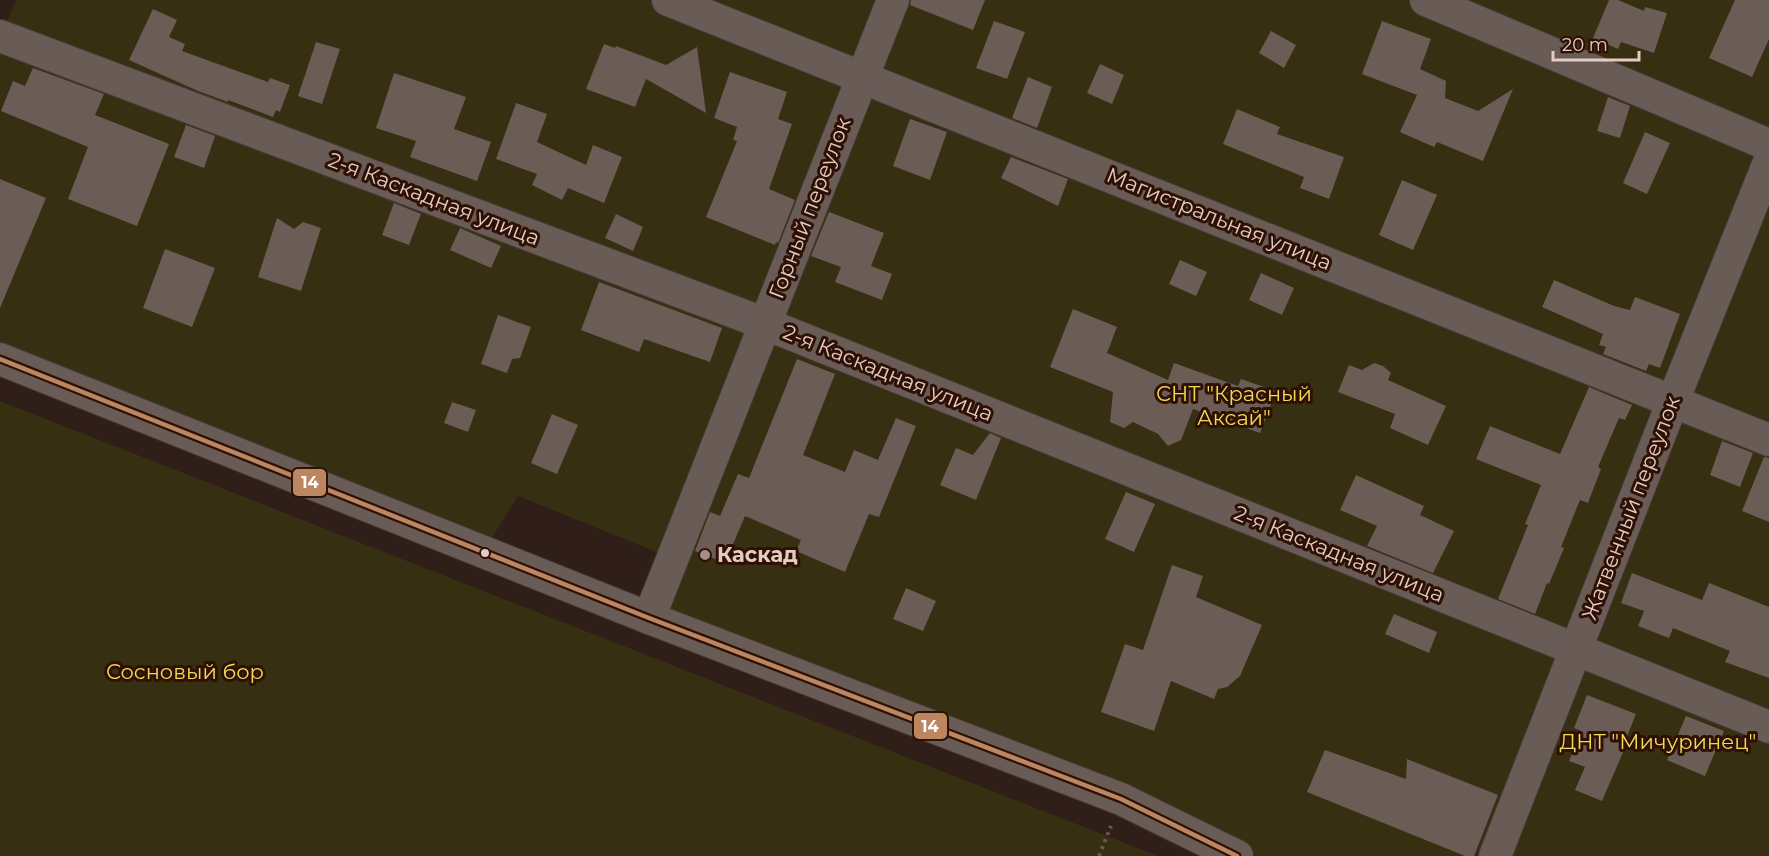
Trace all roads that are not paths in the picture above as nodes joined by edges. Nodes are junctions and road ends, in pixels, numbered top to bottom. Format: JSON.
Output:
{"nodes":[{"id":1,"x":668,"y":0,"type":"edge"},
{"id":2,"x":893,"y":0,"type":"edge"},
{"id":3,"x":1426,"y":0,"type":"edge"},
{"id":4,"x":0,"y":36,"type":"edge"},
{"id":5,"x":862,"y":76,"type":"junction"},
{"id":6,"x":1769,"y":145,"type":"edge"},
{"id":7,"x":1769,"y":162,"type":"edge"},
{"id":8,"x":766,"y":324,"type":"junction"},
{"id":9,"x":0,"y":359,"type":"edge"},
{"id":10,"x":1672,"y":400,"type":"junction"},
{"id":11,"x":1769,"y":440,"type":"edge"},
{"id":12,"x":650,"y":618,"type":"junction"},
{"id":13,"x":1576,"y":650,"type":"junction"},
{"id":14,"x":1769,"y":727,"type":"edge"},
{"id":15,"x":1237,"y":856,"type":"edge"},
{"id":16,"x":1495,"y":856,"type":"edge"}],
"edges":[{"from":1,"to":5,"type":"street","name":"Магистральная улица"},
{"from":2,"to":5,"type":"street","name":"Горный переулок"},
{"from":3,"to":6,"type":"street"},
{"from":4,"to":8,"type":"street","name":"2-я Каскадная улица"},
{"from":5,"to":8,"type":"street","name":"Горный переулок"},
{"from":5,"to":10,"type":"street","name":"Магистральная улица"},
{"from":7,"to":10,"type":"street","name":"Жатвенный переулок"},
{"from":8,"to":12,"type":"street","name":"Горный переулок"},
{"from":8,"to":13,"type":"street","name":"2-я Каскадная улица"},
{"from":9,"to":12,"type":"street"},
{"from":10,"to":11,"type":"street","name":"Магистральная улица"},
{"from":10,"to":13,"type":"street","name":"Жатвенный переулок"},
{"from":12,"to":15,"type":"street"},
{"from":13,"to":14,"type":"street","name":"2-я Каскадная улица"},
{"from":13,"to":16,"type":"street","name":"Жатвенный переулок"}]}
